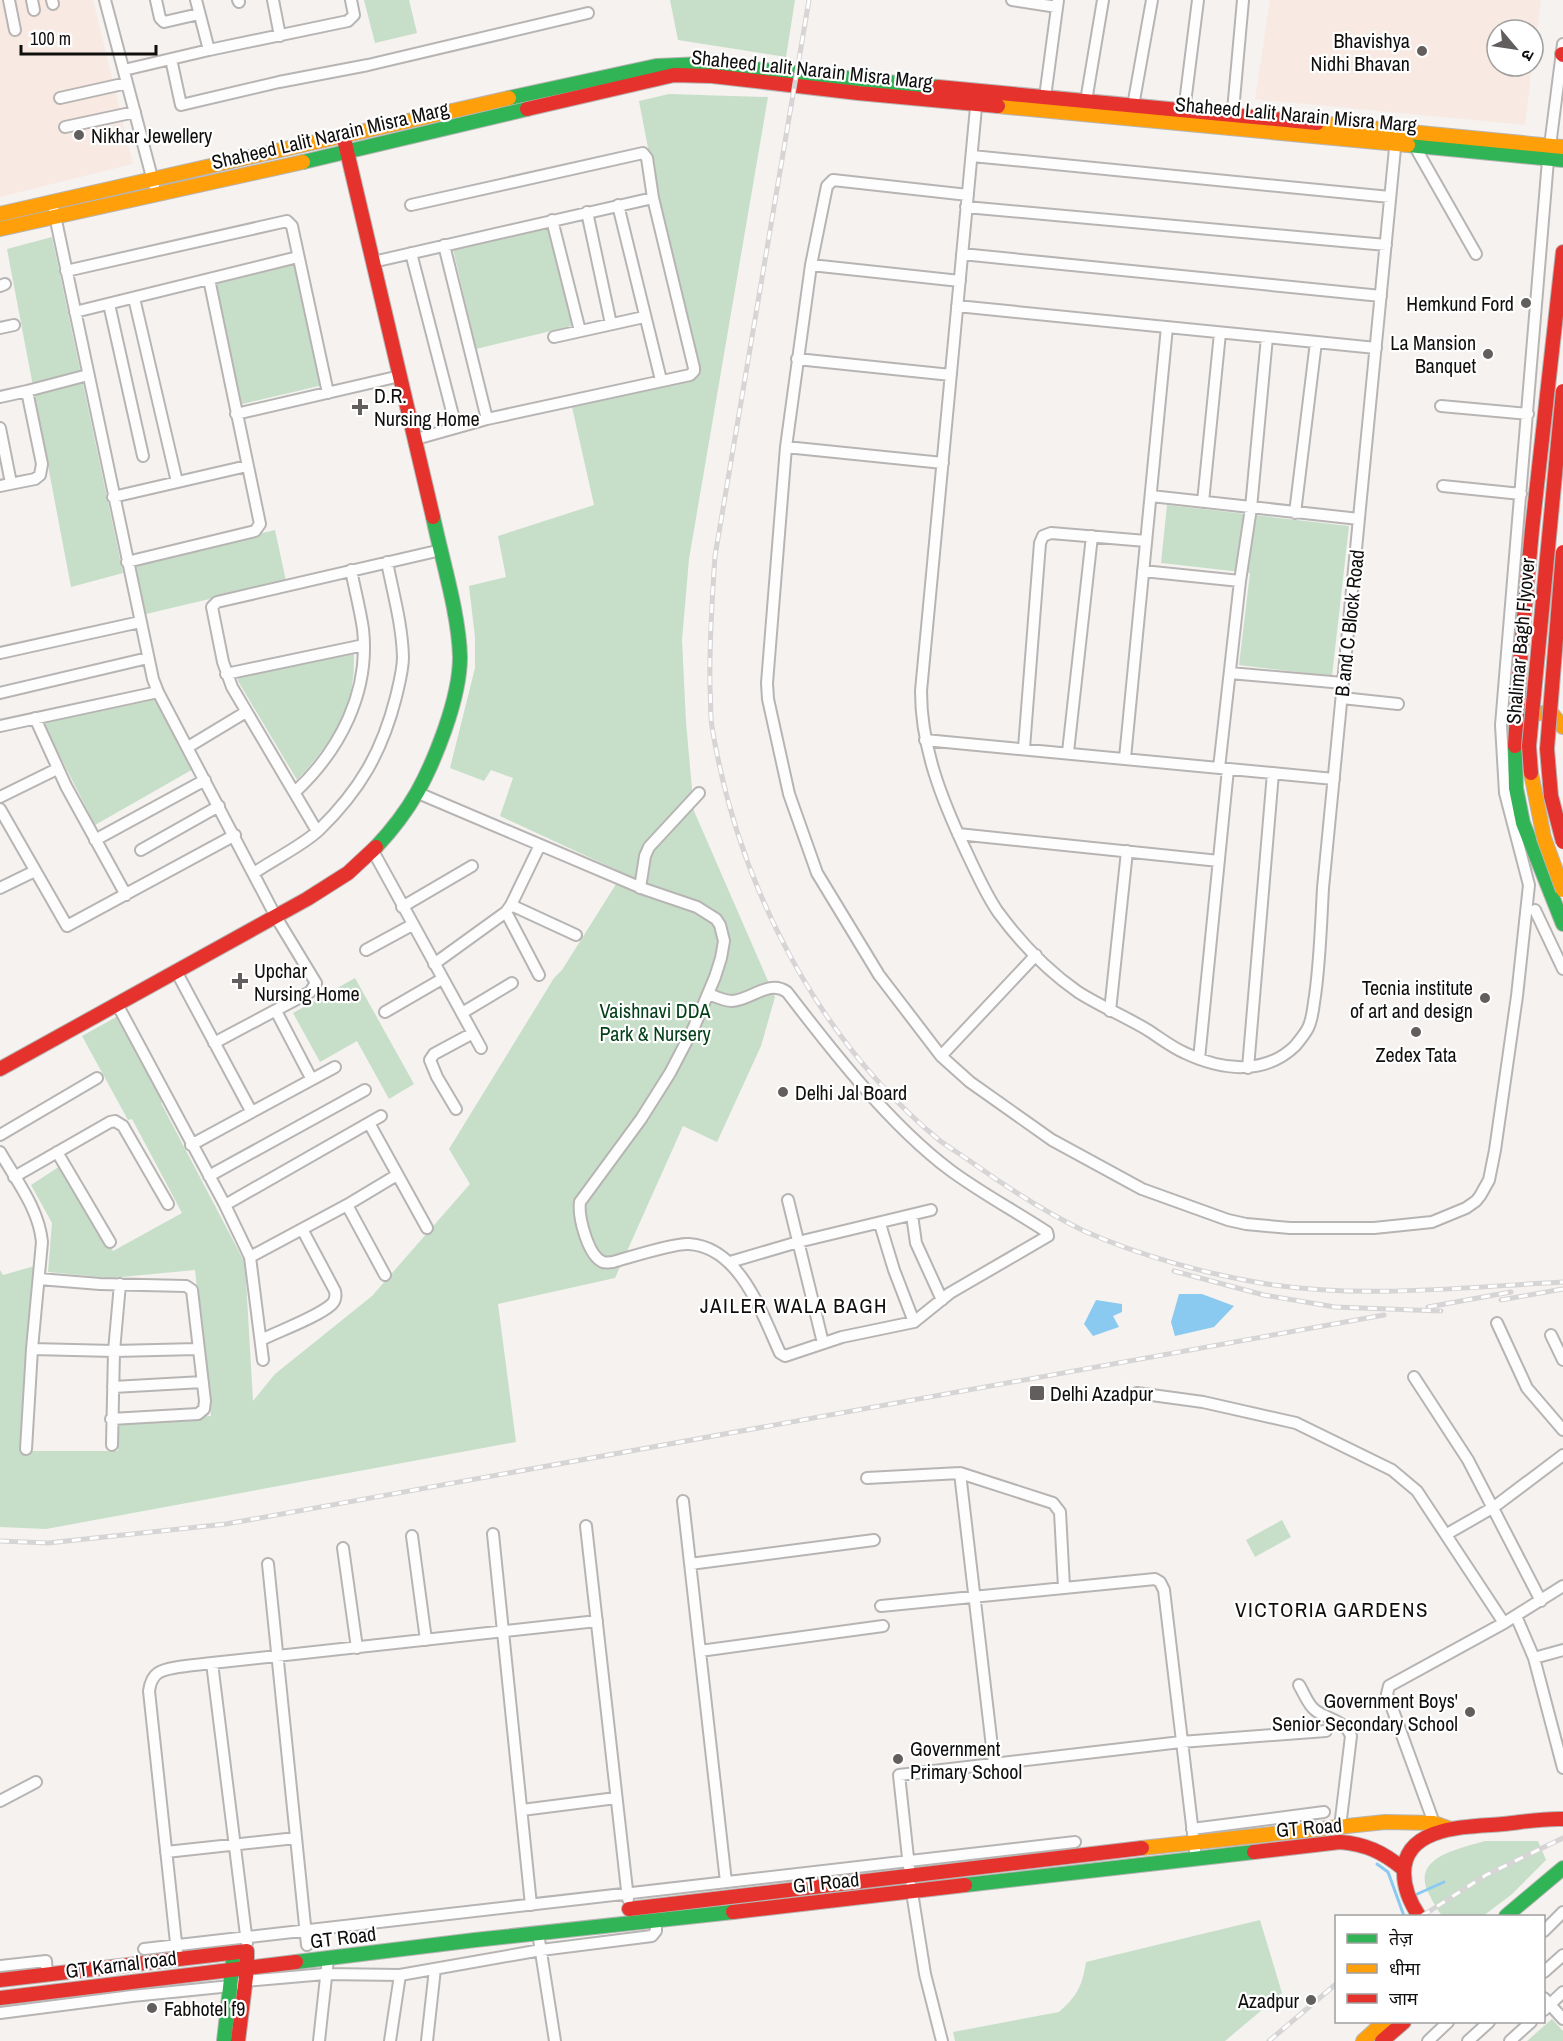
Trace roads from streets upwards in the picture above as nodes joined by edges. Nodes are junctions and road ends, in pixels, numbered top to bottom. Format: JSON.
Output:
{"nodes":[{"id":1,"x":9,"y":0,"type":"edge"},
{"id":2,"x":105,"y":0,"type":"edge"},
{"id":3,"x":156,"y":0,"type":"edge"},
{"id":4,"x":196,"y":0,"type":"edge"},
{"id":5,"x":273,"y":0,"type":"edge"},
{"id":6,"x":351,"y":0,"type":"edge"},
{"id":7,"x":1012,"y":0,"type":"edge"},
{"id":8,"x":1103,"y":0,"type":"edge"},
{"id":9,"x":1152,"y":0,"type":"edge"},
{"id":10,"x":1198,"y":0,"type":"edge"},
{"id":11,"x":1243,"y":0,"type":"edge"},
{"id":12,"x":1058,"y":3,"type":"edge"},
{"id":13,"x":588,"y":13,"type":"dead end"},
{"id":14,"x":199,"y":14,"type":"junction"},
{"id":15,"x":15,"y":30,"type":"dead end"},
{"id":16,"x":280,"y":36,"type":"junction"},
{"id":17,"x":209,"y":50,"type":"junction"},
{"id":18,"x":1563,"y":51,"type":"edge"},
{"id":19,"x":171,"y":59,"type":"junction"},
{"id":20,"x":124,"y":70,"type":"junction"},
{"id":21,"x":127,"y":82,"type":"junction"},
{"id":22,"x":1045,"y":97,"type":"junction"},
{"id":23,"x":60,"y":98,"type":"dead end"},
{"id":24,"x":977,"y":98,"type":"junction"},
{"id":25,"x":1086,"y":101,"type":"junction"},
{"id":26,"x":1133,"y":106,"type":"junction"},
{"id":27,"x":135,"y":111,"type":"junction"},
{"id":28,"x":1184,"y":111,"type":"junction"},
{"id":29,"x":1232,"y":122,"type":"junction"},
{"id":30,"x":65,"y":127,"type":"dead end"},
{"id":31,"x":343,"y":135,"type":"junction"},
{"id":32,"x":1396,"y":137,"type":"junction"},
{"id":33,"x":1414,"y":145,"type":"junction"},
{"id":34,"x":347,"y":152,"type":"junction"},
{"id":35,"x":1556,"y":154,"type":"edge"},
{"id":36,"x":972,"y":156,"type":"junction"},
{"id":37,"x":1563,"y":172,"type":"edge"},
{"id":38,"x":153,"y":178,"type":"junction"},
{"id":39,"x":157,"y":194,"type":"junction"},
{"id":40,"x":968,"y":195,"type":"junction"},
{"id":41,"x":1390,"y":197,"type":"junction"},
{"id":42,"x":653,"y":198,"type":"junction"},
{"id":43,"x":52,"y":202,"type":"junction"},
{"id":44,"x":411,"y":205,"type":"dead end"},
{"id":45,"x":618,"y":205,"type":"junction"},
{"id":46,"x":966,"y":207,"type":"junction"},
{"id":47,"x":587,"y":212,"type":"junction"},
{"id":48,"x":0,"y":214,"type":"edge"},
{"id":49,"x":55,"y":217,"type":"junction"},
{"id":50,"x":552,"y":220,"type":"junction"},
{"id":51,"x":0,"y":229,"type":"edge"},
{"id":52,"x":444,"y":245,"type":"junction"},
{"id":53,"x":1386,"y":245,"type":"junction"},
{"id":54,"x":411,"y":253,"type":"junction"},
{"id":55,"x":962,"y":254,"type":"junction"},
{"id":56,"x":1476,"y":254,"type":"dead end"},
{"id":57,"x":298,"y":257,"type":"junction"},
{"id":58,"x":1563,"y":258,"type":"edge"},
{"id":59,"x":373,"y":262,"type":"junction"},
{"id":60,"x":811,"y":265,"type":"junction"},
{"id":61,"x":66,"y":271,"type":"junction"},
{"id":62,"x":209,"y":279,"type":"junction"},
{"id":63,"x":960,"y":281,"type":"junction"},
{"id":64,"x":1381,"y":296,"type":"junction"},
{"id":65,"x":134,"y":298,"type":"junction"},
{"id":66,"x":109,"y":304,"type":"junction"},
{"id":67,"x":957,"y":306,"type":"junction"},
{"id":68,"x":75,"y":312,"type":"junction"},
{"id":69,"x":644,"y":317,"type":"junction"},
{"id":70,"x":611,"y":324,"type":"junction"},
{"id":71,"x":14,"y":325,"type":"dead end"},
{"id":72,"x":1167,"y":327,"type":"junction"},
{"id":73,"x":0,"y":328,"type":"edge"},
{"id":74,"x":580,"y":331,"type":"junction"},
{"id":75,"x":1220,"y":333,"type":"junction"},
{"id":76,"x":554,"y":337,"type":"dead end"},
{"id":77,"x":1267,"y":337,"type":"junction"},
{"id":78,"x":1316,"y":342,"type":"junction"},
{"id":79,"x":1376,"y":348,"type":"junction"},
{"id":80,"x":797,"y":359,"type":"junction"},
{"id":81,"x":88,"y":375,"type":"junction"},
{"id":82,"x":951,"y":375,"type":"junction"},
{"id":83,"x":400,"y":376,"type":"junction"},
{"id":84,"x":661,"y":380,"type":"junction"},
{"id":85,"x":27,"y":391,"type":"junction"},
{"id":86,"x":1563,"y":391,"type":"edge"},
{"id":87,"x":328,"y":393,"type":"junction"},
{"id":88,"x":0,"y":397,"type":"edge"},
{"id":89,"x":1441,"y":406,"type":"dead end"},
{"id":90,"x":236,"y":414,"type":"junction"},
{"id":91,"x":1528,"y":414,"type":"junction"},
{"id":92,"x":487,"y":418,"type":"junction"},
{"id":93,"x":456,"y":427,"type":"junction"},
{"id":94,"x":0,"y":428,"type":"edge"},
{"id":95,"x":416,"y":439,"type":"junction"},
{"id":96,"x":786,"y":447,"type":"junction"},
{"id":97,"x":143,"y":456,"type":"dead end"},
{"id":98,"x":943,"y":463,"type":"junction"},
{"id":99,"x":247,"y":466,"type":"junction"},
{"id":100,"x":177,"y":482,"type":"junction"},
{"id":101,"x":5,"y":484,"type":"edge"},
{"id":102,"x":1443,"y":486,"type":"dead end"},
{"id":103,"x":1521,"y":494,"type":"junction"},
{"id":104,"x":1151,"y":496,"type":"junction"},
{"id":105,"x":113,"y":497,"type":"junction"},
{"id":106,"x":1203,"y":502,"type":"junction"},
{"id":107,"x":1251,"y":508,"type":"junction"},
{"id":108,"x":1295,"y":513,"type":"junction"},
{"id":109,"x":1359,"y":519,"type":"junction"},
{"id":110,"x":1526,"y":528,"type":"junction"},
{"id":111,"x":1092,"y":536,"type":"junction"},
{"id":112,"x":1146,"y":541,"type":"junction"},
{"id":113,"x":441,"y":550,"type":"junction"},
{"id":114,"x":1563,"y":552,"type":"edge"},
{"id":115,"x":127,"y":562,"type":"junction"},
{"id":116,"x":387,"y":562,"type":"junction"},
{"id":117,"x":351,"y":570,"type":"junction"},
{"id":118,"x":1143,"y":571,"type":"junction"},
{"id":119,"x":1240,"y":581,"type":"junction"},
{"id":120,"x":140,"y":622,"type":"junction"},
{"id":121,"x":1524,"y":622,"type":"junction"},
{"id":122,"x":1563,"y":626,"type":"edge"},
{"id":123,"x":1522,"y":637,"type":"junction"},
{"id":124,"x":1563,"y":641,"type":"edge"},
{"id":125,"x":364,"y":645,"type":"junction"},
{"id":126,"x":0,"y":653,"type":"edge"},
{"id":127,"x":148,"y":658,"type":"junction"},
{"id":128,"x":1230,"y":673,"type":"junction"},
{"id":129,"x":226,"y":674,"type":"junction"},
{"id":130,"x":1343,"y":683,"type":"junction"},
{"id":131,"x":158,"y":692,"type":"junction"},
{"id":132,"x":0,"y":693,"type":"edge"},
{"id":133,"x":1342,"y":698,"type":"junction"},
{"id":134,"x":1398,"y":704,"type":"dead end"},
{"id":135,"x":246,"y":712,"type":"junction"},
{"id":136,"x":35,"y":718,"type":"junction"},
{"id":137,"x":0,"y":726,"type":"edge"},
{"id":138,"x":1563,"y":727,"type":"edge"},
{"id":139,"x":1516,"y":733,"type":"junction"},
{"id":140,"x":925,"y":740,"type":"junction"},
{"id":141,"x":188,"y":747,"type":"junction"},
{"id":142,"x":1023,"y":748,"type":"junction"},
{"id":143,"x":1068,"y":753,"type":"junction"},
{"id":144,"x":1125,"y":758,"type":"junction"},
{"id":145,"x":1223,"y":768,"type":"junction"},
{"id":146,"x":57,"y":769,"type":"junction"},
{"id":147,"x":1273,"y":773,"type":"junction"},
{"id":148,"x":1509,"y":774,"type":"junction"},
{"id":149,"x":1334,"y":779,"type":"junction"},
{"id":150,"x":205,"y":780,"type":"junction"},
{"id":151,"x":294,"y":792,"type":"junction"},
{"id":152,"x":418,"y":793,"type":"junction"},
{"id":153,"x":699,"y":793,"type":"dead end"},
{"id":154,"x":0,"y":797,"type":"edge"},
{"id":155,"x":219,"y":806,"type":"junction"},
{"id":156,"x":0,"y":809,"type":"edge"},
{"id":157,"x":317,"y":831,"type":"junction"},
{"id":158,"x":958,"y":834,"type":"junction"},
{"id":159,"x":235,"y":835,"type":"junction"},
{"id":160,"x":95,"y":840,"type":"junction"},
{"id":161,"x":1563,"y":842,"type":"edge"},
{"id":162,"x":540,"y":844,"type":"junction"},
{"id":163,"x":141,"y":850,"type":"dead end"},
{"id":164,"x":373,"y":851,"type":"junction"},
{"id":165,"x":1127,"y":852,"type":"junction"},
{"id":166,"x":1219,"y":861,"type":"junction"},
{"id":167,"x":472,"y":866,"type":"dead end"},
{"id":168,"x":35,"y":871,"type":"junction"},
{"id":169,"x":254,"y":873,"type":"junction"},
{"id":170,"x":0,"y":888,"type":"edge"},
{"id":171,"x":640,"y":888,"type":"junction"},
{"id":172,"x":1563,"y":890,"type":"edge"},
{"id":173,"x":126,"y":896,"type":"junction"},
{"id":174,"x":402,"y":907,"type":"junction"},
{"id":175,"x":508,"y":908,"type":"junction"},
{"id":176,"x":1531,"y":910,"type":"junction"},
{"id":177,"x":276,"y":916,"type":"junction"},
{"id":178,"x":1560,"y":918,"type":"edge"},
{"id":179,"x":412,"y":925,"type":"junction"},
{"id":180,"x":576,"y":934,"type":"dead end"},
{"id":181,"x":366,"y":950,"type":"dead end"},
{"id":182,"x":1036,"y":955,"type":"junction"},
{"id":183,"x":434,"y":964,"type":"junction"},
{"id":184,"x":1563,"y":969,"type":"edge"},
{"id":185,"x":176,"y":971,"type":"junction"},
{"id":186,"x":539,"y":975,"type":"dead end"},
{"id":187,"x":442,"y":979,"type":"junction"},
{"id":188,"x":512,"y":983,"type":"dead end"},
{"id":189,"x":709,"y":994,"type":"junction"},
{"id":190,"x":117,"y":1004,"type":"junction"},
{"id":191,"x":276,"y":1011,"type":"junction"},
{"id":192,"x":1110,"y":1011,"type":"junction"},
{"id":193,"x":385,"y":1012,"type":"dead end"},
{"id":194,"x":462,"y":1013,"type":"junction"},
{"id":195,"x":473,"y":1033,"type":"junction"},
{"id":196,"x":214,"y":1043,"type":"junction"},
{"id":197,"x":481,"y":1048,"type":"dead end"},
{"id":198,"x":941,"y":1056,"type":"junction"},
{"id":199,"x":1199,"y":1059,"type":"junction"},
{"id":200,"x":335,"y":1067,"type":"dead end"},
{"id":201,"x":1248,"y":1068,"type":"junction"},
{"id":202,"x":0,"y":1069,"type":"edge"},
{"id":203,"x":97,"y":1078,"type":"dead end"},
{"id":204,"x":311,"y":1078,"type":"junction"},
{"id":205,"x":365,"y":1090,"type":"dead end"},
{"id":206,"x":456,"y":1109,"type":"dead end"},
{"id":207,"x":251,"y":1111,"type":"junction"},
{"id":208,"x":381,"y":1116,"type":"dead end"},
{"id":209,"x":369,"y":1123,"type":"junction"},
{"id":210,"x":0,"y":1135,"type":"edge"},
{"id":211,"x":192,"y":1145,"type":"junction"},
{"id":212,"x":0,"y":1152,"type":"edge"},
{"id":213,"x":57,"y":1152,"type":"junction"},
{"id":214,"x":397,"y":1174,"type":"junction"},
{"id":215,"x":209,"y":1176,"type":"junction"},
{"id":216,"x":14,"y":1177,"type":"junction"},
{"id":217,"x":788,"y":1200,"type":"dead end"},
{"id":218,"x":168,"y":1204,"type":"dead end"},
{"id":219,"x":225,"y":1205,"type":"junction"},
{"id":220,"x":347,"y":1205,"type":"junction"},
{"id":221,"x":931,"y":1210,"type":"dead end"},
{"id":222,"x":912,"y":1215,"type":"junction"},
{"id":223,"x":880,"y":1224,"type":"junction"},
{"id":224,"x":427,"y":1228,"type":"dead end"},
{"id":225,"x":302,"y":1229,"type":"junction"},
{"id":226,"x":110,"y":1242,"type":"dead end"},
{"id":227,"x":798,"y":1242,"type":"junction"},
{"id":228,"x":250,"y":1257,"type":"junction"},
{"id":229,"x":730,"y":1262,"type":"junction"},
{"id":230,"x":385,"y":1275,"type":"dead end"},
{"id":231,"x":39,"y":1279,"type":"junction"},
{"id":232,"x":120,"y":1284,"type":"junction"},
{"id":233,"x":942,"y":1300,"type":"junction"},
{"id":234,"x":914,"y":1322,"type":"junction"},
{"id":235,"x":1497,"y":1323,"type":"dead end"},
{"id":236,"x":1551,"y":1335,"type":"dead end"},
{"id":237,"x":261,"y":1340,"type":"junction"},
{"id":238,"x":823,"y":1343,"type":"junction"},
{"id":239,"x":32,"y":1348,"type":"junction"},
{"id":240,"x":198,"y":1349,"type":"junction"},
{"id":241,"x":114,"y":1351,"type":"junction"},
{"id":242,"x":263,"y":1360,"type":"dead end"},
{"id":243,"x":1563,"y":1360,"type":"edge"},
{"id":244,"x":1414,"y":1377,"type":"dead end"},
{"id":245,"x":203,"y":1382,"type":"junction"},
{"id":246,"x":113,"y":1387,"type":"junction"},
{"id":247,"x":1137,"y":1393,"type":"dead end"},
{"id":248,"x":111,"y":1419,"type":"junction"},
{"id":249,"x":1563,"y":1430,"type":"edge"},
{"id":250,"x":112,"y":1445,"type":"dead end"},
{"id":251,"x":26,"y":1449,"type":"dead end"},
{"id":252,"x":1563,"y":1455,"type":"edge"},
{"id":253,"x":960,"y":1473,"type":"junction"},
{"id":254,"x":867,"y":1478,"type":"dead end"},
{"id":255,"x":683,"y":1501,"type":"dead end"},
{"id":256,"x":1494,"y":1507,"type":"junction"},
{"id":257,"x":586,"y":1526,"type":"dead end"},
{"id":258,"x":494,"y":1534,"type":"dead end"},
{"id":259,"x":1447,"y":1534,"type":"junction"},
{"id":260,"x":412,"y":1536,"type":"dead end"},
{"id":261,"x":874,"y":1540,"type":"dead end"},
{"id":262,"x":343,"y":1548,"type":"dead end"},
{"id":263,"x":268,"y":1564,"type":"dead end"},
{"id":264,"x":690,"y":1564,"type":"junction"},
{"id":265,"x":1563,"y":1586,"type":"edge"},
{"id":266,"x":1064,"y":1587,"type":"junction"},
{"id":267,"x":975,"y":1596,"type":"junction"},
{"id":268,"x":1541,"y":1601,"type":"junction"},
{"id":269,"x":881,"y":1606,"type":"dead end"},
{"id":270,"x":1516,"y":1616,"type":"junction"},
{"id":271,"x":597,"y":1622,"type":"junction"},
{"id":272,"x":1504,"y":1623,"type":"junction"},
{"id":273,"x":883,"y":1626,"type":"dead end"},
{"id":274,"x":503,"y":1632,"type":"junction"},
{"id":275,"x":426,"y":1640,"type":"junction"},
{"id":276,"x":357,"y":1648,"type":"junction"},
{"id":277,"x":1563,"y":1650,"type":"edge"},
{"id":278,"x":700,"y":1651,"type":"junction"},
{"id":279,"x":278,"y":1656,"type":"junction"},
{"id":280,"x":1534,"y":1658,"type":"junction"},
{"id":281,"x":212,"y":1663,"type":"junction"},
{"id":282,"x":1299,"y":1685,"type":"dead end"},
{"id":283,"x":1326,"y":1731,"type":"dead end"},
{"id":284,"x":1181,"y":1742,"type":"junction"},
{"id":285,"x":994,"y":1764,"type":"junction"},
{"id":286,"x":1563,"y":1768,"type":"edge"},
{"id":287,"x":36,"y":1782,"type":"dead end"},
{"id":288,"x":616,"y":1798,"type":"junction"},
{"id":289,"x":0,"y":1801,"type":"edge"},
{"id":290,"x":522,"y":1810,"type":"junction"},
{"id":291,"x":1324,"y":1812,"type":"dead end"},
{"id":292,"x":1561,"y":1818,"type":"edge"},
{"id":293,"x":1434,"y":1823,"type":"junction"},
{"id":294,"x":1340,"y":1827,"type":"junction"},
{"id":295,"x":1451,"y":1829,"type":"junction"},
{"id":296,"x":1192,"y":1836,"type":"junction"},
{"id":297,"x":296,"y":1838,"type":"junction"},
{"id":298,"x":1075,"y":1842,"type":"dead end"},
{"id":299,"x":235,"y":1844,"type":"junction"},
{"id":300,"x":166,"y":1852,"type":"junction"},
{"id":301,"x":1196,"y":1859,"type":"junction"},
{"id":302,"x":909,"y":1868,"type":"junction"},
{"id":303,"x":1402,"y":1868,"type":"junction"},
{"id":304,"x":1563,"y":1868,"type":"edge"},
{"id":305,"x":726,"y":1882,"type":"junction"},
{"id":306,"x":911,"y":1892,"type":"junction"},
{"id":307,"x":627,"y":1894,"type":"junction"},
{"id":308,"x":531,"y":1905,"type":"junction"},
{"id":309,"x":629,"y":1909,"type":"joint"},
{"id":310,"x":1563,"y":1912,"type":"edge"},
{"id":311,"x":1418,"y":1915,"type":"edge"},
{"id":312,"x":1508,"y":1915,"type":"edge"},
{"id":313,"x":656,"y":1921,"type":"junction"},
{"id":314,"x":1545,"y":1930,"type":"edge"},
{"id":315,"x":306,"y":1931,"type":"junction"},
{"id":316,"x":538,"y":1933,"type":"junction"},
{"id":317,"x":240,"y":1945,"type":"junction"},
{"id":318,"x":307,"y":1945,"type":"dead end"},
{"id":319,"x":144,"y":1949,"type":"dead end"},
{"id":320,"x":541,"y":1950,"type":"junction"},
{"id":321,"x":177,"y":1952,"type":"junction"},
{"id":322,"x":1563,"y":1954,"type":"edge"},
{"id":323,"x":328,"y":1959,"type":"junction"},
{"id":324,"x":0,"y":1966,"type":"edge"},
{"id":325,"x":435,"y":1969,"type":"junction"},
{"id":326,"x":1545,"y":1971,"type":"edge"},
{"id":327,"x":242,"y":1973,"type":"junction"},
{"id":328,"x":47,"y":1974,"type":"junction"},
{"id":329,"x":325,"y":1974,"type":"junction"},
{"id":330,"x":400,"y":1975,"type":"junction"},
{"id":331,"x":0,"y":1980,"type":"edge"},
{"id":332,"x":231,"y":1986,"type":"junction"},
{"id":333,"x":133,"y":1989,"type":"junction"},
{"id":334,"x":1563,"y":1992,"type":"edge"},
{"id":335,"x":0,"y":1998,"type":"edge"},
{"id":336,"x":1546,"y":2004,"type":"edge"},
{"id":337,"x":0,"y":2013,"type":"edge"},
{"id":338,"x":1563,"y":2019,"type":"edge"},
{"id":339,"x":1383,"y":2023,"type":"edge"},
{"id":340,"x":1403,"y":2023,"type":"edge"},
{"id":341,"x":1448,"y":2023,"type":"edge"},
{"id":342,"x":1488,"y":2023,"type":"edge"},
{"id":343,"x":1531,"y":2023,"type":"edge"},
{"id":344,"x":224,"y":2041,"type":"edge"},
{"id":345,"x":238,"y":2041,"type":"edge"},
{"id":346,"x":319,"y":2041,"type":"edge"},
{"id":347,"x":390,"y":2041,"type":"edge"},
{"id":348,"x":427,"y":2041,"type":"edge"},
{"id":349,"x":555,"y":2041,"type":"edge"},
{"id":350,"x":942,"y":2041,"type":"edge"},
{"id":351,"x":1363,"y":2041,"type":"edge"},
{"id":352,"x":1382,"y":2041,"type":"edge"},
{"id":353,"x":1428,"y":2041,"type":"edge"},
{"id":354,"x":1468,"y":2041,"type":"edge"},
{"id":355,"x":1510,"y":2041,"type":"edge"}],
"edges":[{"from":1,"to":15,"type":"street"},
{"from":2,"to":20,"type":"street"},
{"from":3,"to":14,"type":"street"},
{"from":4,"to":14,"type":"street"},
{"from":5,"to":16,"type":"street"},
{"from":6,"to":16,"type":"street"},
{"from":7,"to":12,"type":"street"},
{"from":8,"to":25,"type":"street"},
{"from":9,"to":26,"type":"street"},
{"from":10,"to":28,"type":"street"},
{"from":11,"to":29,"type":"street"},
{"from":12,"to":22,"type":"street"},
{"from":13,"to":19,"type":"street"},
{"from":14,"to":17,"type":"street"},
{"from":16,"to":17,"type":"street"},
{"from":17,"to":19,"type":"street"},
{"from":18,"to":35,"type":"street"},
{"from":19,"to":20,"type":"street"},
{"from":20,"to":21,"type":"street"},
{"from":21,"to":23,"type":"street"},
{"from":21,"to":27,"type":"street"},
{"from":22,"to":24,"type":"street","name":"Shaheed Lalit Narain Misra Marg"},
{"from":22,"to":25,"type":"street","name":"Shaheed Lalit Narain Misra Marg"},
{"from":24,"to":29,"type":"street","name":"Shaheed Lalit Narain Misra Marg"},
{"from":24,"to":31,"type":"street","name":"Shaheed Lalit Narain Misra Marg"},
{"from":24,"to":34,"type":"street","name":"Shaheed Lalit Narain Misra Marg"},
{"from":24,"to":36,"type":"street"},
{"from":25,"to":26,"type":"street","name":"Shaheed Lalit Narain Misra Marg"},
{"from":26,"to":28,"type":"street","name":"Shaheed Lalit Narain Misra Marg"},
{"from":27,"to":30,"type":"street"},
{"from":27,"to":38,"type":"street"},
{"from":28,"to":29,"type":"street","name":"Shaheed Lalit Narain Misra Marg"},
{"from":29,"to":32,"type":"street","name":"Shaheed Lalit Narain Misra Marg"},
{"from":31,"to":34,"type":"street"},
{"from":31,"to":38,"type":"street","name":"Shaheed Lalit Narain Misra Marg"},
{"from":32,"to":33,"type":"street","name":"Shaheed Lalit Narain Misra Marg"},
{"from":32,"to":35,"type":"street","name":"Shaheed Lalit Narain Misra Marg"},
{"from":32,"to":41,"type":"street","name":"B and C Block Road"},
{"from":33,"to":35,"type":"street","name":"Shaheed Lalit Narain Misra Marg"},
{"from":33,"to":56,"type":"street"},
{"from":34,"to":39,"type":"street","name":"Shaheed Lalit Narain Misra Marg"},
{"from":34,"to":59,"type":"street"},
{"from":35,"to":37,"type":"street"},
{"from":35,"to":91,"type":"street"},
{"from":36,"to":40,"type":"street"},
{"from":36,"to":41,"type":"street"},
{"from":38,"to":39,"type":"street"},
{"from":38,"to":43,"type":"street","name":"Shaheed Lalit Narain Misra Marg"},
{"from":39,"to":49,"type":"street","name":"Shaheed Lalit Narain Misra Marg"},
{"from":40,"to":46,"type":"street"},
{"from":40,"to":60,"type":"street"},
{"from":41,"to":53,"type":"street","name":"B and C Block Road"},
{"from":42,"to":44,"type":"street"},
{"from":42,"to":45,"type":"street"},
{"from":42,"to":84,"type":"street"},
{"from":43,"to":48,"type":"street","name":"Shaheed Lalit Narain Misra Marg"},
{"from":43,"to":49,"type":"street"},
{"from":45,"to":47,"type":"street"},
{"from":45,"to":69,"type":"street"},
{"from":46,"to":53,"type":"street"},
{"from":46,"to":55,"type":"street"},
{"from":47,"to":50,"type":"street"},
{"from":47,"to":70,"type":"street"},
{"from":49,"to":51,"type":"street","name":"Shaheed Lalit Narain Misra Marg"},
{"from":49,"to":61,"type":"street"},
{"from":50,"to":52,"type":"street"},
{"from":50,"to":74,"type":"street"},
{"from":52,"to":54,"type":"street"},
{"from":52,"to":92,"type":"street"},
{"from":53,"to":64,"type":"street","name":"B and C Block Road"},
{"from":54,"to":59,"type":"street"},
{"from":54,"to":93,"type":"street"},
{"from":55,"to":63,"type":"street"},
{"from":55,"to":64,"type":"street"},
{"from":57,"to":61,"type":"street"},
{"from":57,"to":62,"type":"street"},
{"from":57,"to":87,"type":"street"},
{"from":58,"to":110,"type":"street"},
{"from":59,"to":83,"type":"street"},
{"from":60,"to":63,"type":"street"},
{"from":60,"to":80,"type":"street"},
{"from":61,"to":68,"type":"street"},
{"from":62,"to":65,"type":"street"},
{"from":62,"to":90,"type":"street"},
{"from":63,"to":67,"type":"street"},
{"from":64,"to":79,"type":"street","name":"B and C Block Road"},
{"from":65,"to":66,"type":"street"},
{"from":65,"to":100,"type":"street"},
{"from":66,"to":68,"type":"street"},
{"from":66,"to":97,"type":"street"},
{"from":67,"to":72,"type":"street"},
{"from":67,"to":82,"type":"street"},
{"from":68,"to":81,"type":"street"},
{"from":69,"to":70,"type":"street"},
{"from":69,"to":84,"type":"street"},
{"from":70,"to":74,"type":"street"},
{"from":71,"to":73,"type":"street"},
{"from":72,"to":75,"type":"street"},
{"from":72,"to":104,"type":"street"},
{"from":74,"to":76,"type":"street"},
{"from":75,"to":77,"type":"street"},
{"from":75,"to":106,"type":"street"},
{"from":77,"to":78,"type":"street"},
{"from":77,"to":107,"type":"street"},
{"from":78,"to":79,"type":"street"},
{"from":78,"to":108,"type":"street"},
{"from":79,"to":109,"type":"street","name":"B and C Block Road"},
{"from":80,"to":82,"type":"street"},
{"from":80,"to":96,"type":"street"},
{"from":81,"to":85,"type":"street"},
{"from":81,"to":105,"type":"street"},
{"from":82,"to":98,"type":"street"},
{"from":83,"to":87,"type":"street"},
{"from":83,"to":95,"type":"street"},
{"from":84,"to":92,"type":"street"},
{"from":85,"to":88,"type":"street"},
{"from":85,"to":101,"type":"street"},
{"from":86,"to":172,"type":"street","name":"Shalimar Bagh Flyover","bridge":true},
{"from":87,"to":90,"type":"street"},
{"from":89,"to":91,"type":"street"},
{"from":90,"to":99,"type":"street"},
{"from":91,"to":103,"type":"street"},
{"from":92,"to":93,"type":"street"},
{"from":93,"to":95,"type":"street"},
{"from":94,"to":101,"type":"street"},
{"from":95,"to":113,"type":"street"},
{"from":96,"to":98,"type":"street"},
{"from":96,"to":198,"type":"street"},
{"from":98,"to":140,"type":"street"},
{"from":99,"to":100,"type":"street"},
{"from":99,"to":115,"type":"street"},
{"from":100,"to":105,"type":"street"},
{"from":102,"to":103,"type":"street"},
{"from":103,"to":110,"type":"street"},
{"from":104,"to":106,"type":"street"},
{"from":104,"to":112,"type":"street"},
{"from":105,"to":115,"type":"street"},
{"from":106,"to":107,"type":"street"},
{"from":107,"to":108,"type":"street"},
{"from":107,"to":119,"type":"street"},
{"from":108,"to":109,"type":"street"},
{"from":109,"to":130,"type":"street","name":"B and C Block Road"},
{"from":110,"to":121,"type":"street"},
{"from":110,"to":148,"type":"street"},
{"from":111,"to":112,"type":"street"},
{"from":111,"to":142,"type":"street"},
{"from":111,"to":143,"type":"street"},
{"from":112,"to":118,"type":"street"},
{"from":113,"to":116,"type":"street"},
{"from":113,"to":152,"type":"street"},
{"from":114,"to":161,"type":"street","name":"Shalimar Bagh Flyover","bridge":true},
{"from":115,"to":120,"type":"street"},
{"from":116,"to":117,"type":"street"},
{"from":116,"to":157,"type":"street"},
{"from":117,"to":125,"type":"street"},
{"from":117,"to":129,"type":"street"},
{"from":118,"to":119,"type":"street"},
{"from":118,"to":144,"type":"street"},
{"from":119,"to":128,"type":"street"},
{"from":120,"to":126,"type":"street"},
{"from":120,"to":127,"type":"street"},
{"from":121,"to":122,"type":"street"},
{"from":121,"to":123,"type":"street"},
{"from":123,"to":124,"type":"street"},
{"from":123,"to":139,"type":"street"},
{"from":125,"to":129,"type":"street"},
{"from":125,"to":151,"type":"street"},
{"from":127,"to":131,"type":"street"},
{"from":127,"to":132,"type":"street"},
{"from":128,"to":130,"type":"street"},
{"from":128,"to":145,"type":"street"},
{"from":129,"to":135,"type":"street"},
{"from":130,"to":133,"type":"street","name":"B and C Block Road"},
{"from":131,"to":136,"type":"street"},
{"from":131,"to":141,"type":"street"},
{"from":133,"to":134,"type":"street"},
{"from":133,"to":149,"type":"street","name":"B and C Block Road"},
{"from":135,"to":141,"type":"street"},
{"from":135,"to":151,"type":"street"},
{"from":136,"to":137,"type":"street"},
{"from":136,"to":146,"type":"street"},
{"from":138,"to":139,"type":"street"},
{"from":139,"to":148,"type":"street"},
{"from":140,"to":142,"type":"street"},
{"from":140,"to":158,"type":"street"},
{"from":141,"to":150,"type":"street"},
{"from":142,"to":143,"type":"street"},
{"from":143,"to":144,"type":"street"},
{"from":144,"to":145,"type":"street"},
{"from":145,"to":147,"type":"street"},
{"from":145,"to":166,"type":"street"},
{"from":146,"to":154,"type":"street"},
{"from":146,"to":160,"type":"street"},
{"from":147,"to":149,"type":"street"},
{"from":147,"to":201,"type":"street"},
{"from":148,"to":176,"type":"street"},
{"from":148,"to":178,"type":"street"},
{"from":149,"to":201,"type":"street","name":"B and C Block Road"},
{"from":150,"to":155,"type":"street"},
{"from":150,"to":160,"type":"street"},
{"from":151,"to":157,"type":"street"},
{"from":152,"to":162,"type":"street"},
{"from":152,"to":164,"type":"street"},
{"from":153,"to":171,"type":"street"},
{"from":155,"to":159,"type":"street"},
{"from":155,"to":163,"type":"street"},
{"from":156,"to":168,"type":"street"},
{"from":157,"to":169,"type":"street"},
{"from":158,"to":165,"type":"street"},
{"from":158,"to":182,"type":"street"},
{"from":159,"to":169,"type":"street"},
{"from":159,"to":173,"type":"street"},
{"from":160,"to":173,"type":"street"},
{"from":162,"to":171,"type":"street"},
{"from":162,"to":175,"type":"street"},
{"from":164,"to":174,"type":"street"},
{"from":164,"to":177,"type":"street"},
{"from":165,"to":166,"type":"street"},
{"from":165,"to":192,"type":"street"},
{"from":166,"to":199,"type":"street"},
{"from":167,"to":174,"type":"street"},
{"from":168,"to":170,"type":"street"},
{"from":168,"to":173,"type":"street"},
{"from":169,"to":177,"type":"street"},
{"from":171,"to":189,"type":"street"},
{"from":174,"to":179,"type":"street"},
{"from":175,"to":180,"type":"street"},
{"from":175,"to":183,"type":"street"},
{"from":175,"to":186,"type":"street"},
{"from":176,"to":178,"type":"street"},
{"from":176,"to":184,"type":"street"},
{"from":176,"to":198,"type":"street"},
{"from":177,"to":185,"type":"street"},
{"from":177,"to":191,"type":"street"},
{"from":179,"to":181,"type":"street"},
{"from":179,"to":183,"type":"street"},
{"from":182,"to":192,"type":"street"},
{"from":182,"to":198,"type":"street"},
{"from":183,"to":187,"type":"street"},
{"from":185,"to":190,"type":"street"},
{"from":185,"to":196,"type":"street"},
{"from":187,"to":193,"type":"street"},
{"from":187,"to":194,"type":"street"},
{"from":188,"to":194,"type":"street"},
{"from":189,"to":229,"type":"street"},
{"from":189,"to":233,"type":"street"},
{"from":190,"to":202,"type":"street"},
{"from":190,"to":211,"type":"street"},
{"from":191,"to":196,"type":"street"},
{"from":191,"to":204,"type":"street"},
{"from":192,"to":199,"type":"street"},
{"from":194,"to":195,"type":"street"},
{"from":195,"to":197,"type":"street"},
{"from":195,"to":206,"type":"street"},
{"from":196,"to":207,"type":"street"},
{"from":199,"to":201,"type":"street"},
{"from":200,"to":204,"type":"street"},
{"from":203,"to":210,"type":"street"},
{"from":204,"to":207,"type":"street"},
{"from":205,"to":215,"type":"street"},
{"from":207,"to":211,"type":"street"},
{"from":208,"to":209,"type":"street"},
{"from":209,"to":214,"type":"street"},
{"from":209,"to":219,"type":"street"},
{"from":211,"to":215,"type":"street"},
{"from":212,"to":216,"type":"street"},
{"from":213,"to":216,"type":"street"},
{"from":213,"to":218,"type":"street"},
{"from":213,"to":226,"type":"street"},
{"from":214,"to":220,"type":"street"},
{"from":214,"to":224,"type":"street"},
{"from":215,"to":219,"type":"street"},
{"from":216,"to":231,"type":"street"},
{"from":217,"to":227,"type":"street"},
{"from":219,"to":228,"type":"street"},
{"from":220,"to":225,"type":"street"},
{"from":220,"to":230,"type":"street"},
{"from":221,"to":222,"type":"street"},
{"from":222,"to":223,"type":"street"},
{"from":222,"to":233,"type":"street"},
{"from":223,"to":227,"type":"street"},
{"from":223,"to":234,"type":"street"},
{"from":225,"to":228,"type":"street"},
{"from":225,"to":237,"type":"street"},
{"from":227,"to":229,"type":"street"},
{"from":227,"to":238,"type":"street"},
{"from":228,"to":237,"type":"street"},
{"from":229,"to":238,"type":"street"},
{"from":231,"to":232,"type":"street"},
{"from":231,"to":239,"type":"street"},
{"from":232,"to":240,"type":"street"},
{"from":232,"to":241,"type":"street"},
{"from":233,"to":234,"type":"street"},
{"from":234,"to":238,"type":"street"},
{"from":235,"to":249,"type":"street"},
{"from":236,"to":243,"type":"street"},
{"from":237,"to":242,"type":"street"},
{"from":239,"to":241,"type":"street"},
{"from":239,"to":251,"type":"street"},
{"from":240,"to":241,"type":"street"},
{"from":240,"to":245,"type":"street"},
{"from":241,"to":246,"type":"street"},
{"from":244,"to":256,"type":"street"},
{"from":245,"to":246,"type":"street"},
{"from":245,"to":248,"type":"street"},
{"from":246,"to":248,"type":"street"},
{"from":247,"to":259,"type":"street"},
{"from":248,"to":250,"type":"street"},
{"from":252,"to":256,"type":"street"},
{"from":253,"to":254,"type":"street"},
{"from":253,"to":266,"type":"street"},
{"from":253,"to":267,"type":"street"},
{"from":255,"to":264,"type":"street"},
{"from":256,"to":259,"type":"street"},
{"from":256,"to":268,"type":"street"},
{"from":257,"to":271,"type":"street"},
{"from":258,"to":274,"type":"street"},
{"from":259,"to":272,"type":"street"},
{"from":260,"to":275,"type":"street"},
{"from":261,"to":264,"type":"street"},
{"from":262,"to":276,"type":"street"},
{"from":263,"to":279,"type":"street"},
{"from":264,"to":278,"type":"street"},
{"from":265,"to":268,"type":"street"},
{"from":266,"to":267,"type":"street"},
{"from":266,"to":284,"type":"street"},
{"from":267,"to":269,"type":"street"},
{"from":267,"to":285,"type":"street"},
{"from":268,"to":270,"type":"street"},
{"from":270,"to":272,"type":"street"},
{"from":270,"to":280,"type":"street"},
{"from":271,"to":274,"type":"street"},
{"from":271,"to":288,"type":"street"},
{"from":272,"to":293,"type":"street"},
{"from":273,"to":278,"type":"street"},
{"from":274,"to":275,"type":"street"},
{"from":274,"to":290,"type":"street"},
{"from":275,"to":276,"type":"street"},
{"from":276,"to":279,"type":"street"},
{"from":277,"to":280,"type":"street"},
{"from":278,"to":305,"type":"street"},
{"from":279,"to":281,"type":"street"},
{"from":279,"to":297,"type":"street"},
{"from":280,"to":286,"type":"street"},
{"from":281,"to":299,"type":"street"},
{"from":281,"to":300,"type":"street"},
{"from":282,"to":294,"type":"street"},
{"from":283,"to":284,"type":"street"},
{"from":284,"to":285,"type":"street"},
{"from":284,"to":296,"type":"street"},
{"from":285,"to":302,"type":"street"},
{"from":287,"to":289,"type":"street"},
{"from":288,"to":290,"type":"street"},
{"from":288,"to":307,"type":"street"},
{"from":290,"to":308,"type":"street"},
{"from":291,"to":296,"type":"street"},
{"from":292,"to":295,"type":"street"},
{"from":293,"to":294,"type":"street","name":"GT Road"},
{"from":293,"to":295,"type":"street","name":"GT Road"},
{"from":294,"to":296,"type":"street","name":"GT Road"},
{"from":295,"to":303,"type":"street"},
{"from":296,"to":301,"type":"street"},
{"from":296,"to":302,"type":"street","name":"GT Road"},
{"from":297,"to":299,"type":"street"},
{"from":297,"to":315,"type":"street"},
{"from":298,"to":302,"type":"street"},
{"from":299,"to":300,"type":"street"},
{"from":299,"to":317,"type":"street"},
{"from":300,"to":321,"type":"street"},
{"from":301,"to":303,"type":"street","name":"GT Road"},
{"from":301,"to":306,"type":"street","name":"GT Road"},
{"from":302,"to":305,"type":"street"},
{"from":302,"to":306,"type":"street"},
{"from":302,"to":309,"type":"street","name":"GT Road"},
{"from":303,"to":311,"type":"street"},
{"from":304,"to":312,"type":"street"},
{"from":305,"to":307,"type":"street"},
{"from":306,"to":313,"type":"street","name":"GT Road"},
{"from":306,"to":350,"type":"street"},
{"from":307,"to":308,"type":"street"},
{"from":307,"to":309,"type":"street"},
{"from":308,"to":315,"type":"street"},
{"from":310,"to":314,"type":"street"},
{"from":313,"to":316,"type":"street","name":"GT Road"},
{"from":313,"to":320,"type":"street"},
{"from":315,"to":317,"type":"street"},
{"from":315,"to":318,"type":"street"},
{"from":316,"to":320,"type":"street"},
{"from":316,"to":323,"type":"street","name":"GT Road"},
{"from":317,"to":321,"type":"street","name":"GT Karnal road"},
{"from":317,"to":327,"type":"street"},
{"from":319,"to":321,"type":"street"},
{"from":320,"to":325,"type":"street"},
{"from":320,"to":349,"type":"street"},
{"from":321,"to":328,"type":"street","name":"GT Karnal road"},
{"from":322,"to":326,"type":"street"},
{"from":323,"to":327,"type":"street","name":"GT Road"},
{"from":323,"to":329,"type":"street"},
{"from":324,"to":328,"type":"street"},
{"from":325,"to":330,"type":"street"},
{"from":325,"to":348,"type":"street"},
{"from":327,"to":329,"type":"street"},
{"from":327,"to":332,"type":"street"},
{"from":327,"to":333,"type":"street","name":"GT Karnal road"},
{"from":327,"to":345,"type":"street"},
{"from":328,"to":331,"type":"street","name":"GT Karnal road"},
{"from":329,"to":330,"type":"street"},
{"from":329,"to":346,"type":"street"},
{"from":330,"to":347,"type":"street"},
{"from":332,"to":333,"type":"street"},
{"from":332,"to":344,"type":"street"},
{"from":333,"to":335,"type":"street","name":"GT Karnal road"},
{"from":333,"to":337,"type":"street"},
{"from":334,"to":336,"type":"street"},
{"from":336,"to":338,"type":"street"},
{"from":339,"to":351,"type":"street"},
{"from":340,"to":352,"type":"street"},
{"from":341,"to":353,"type":"street"},
{"from":342,"to":354,"type":"street"},
{"from":343,"to":355,"type":"street"}]}
